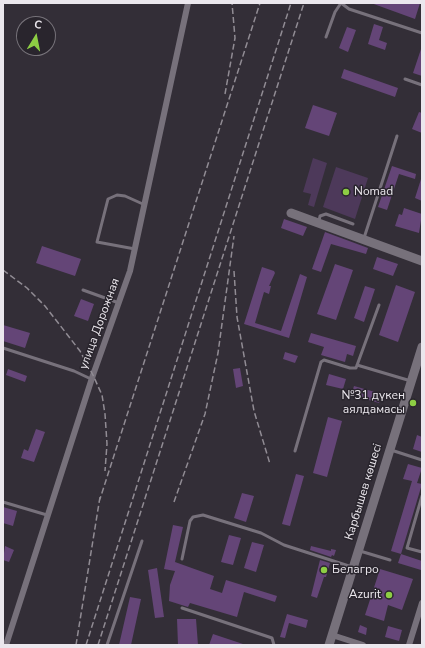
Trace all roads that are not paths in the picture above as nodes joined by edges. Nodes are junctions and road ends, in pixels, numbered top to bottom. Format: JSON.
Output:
{"nodes":[{"id":1,"x":188,"y":3,"type":"edge"},
{"id":2,"x":341,"y":3,"type":"edge"},
{"id":3,"x":422,"y":33,"type":"edge"},
{"id":4,"x":326,"y":37,"type":"dead end"},
{"id":5,"x":405,"y":79,"type":"dead end"},
{"id":6,"x":422,"y":85,"type":"edge"},
{"id":7,"x":397,"y":136,"type":"dead end"},
{"id":8,"x":145,"y":205,"type":"junction"},
{"id":9,"x":291,"y":214,"type":"dead end"},
{"id":10,"x":318,"y":223,"type":"junction"},
{"id":11,"x":352,"y":224,"type":"dead end"},
{"id":12,"x":363,"y":240,"type":"junction"},
{"id":13,"x":135,"y":249,"type":"junction"},
{"id":14,"x":422,"y":261,"type":"edge"},
{"id":15,"x":83,"y":290,"type":"dead end"},
{"id":16,"x":119,"y":303,"type":"junction"},
{"id":17,"x":379,"y":305,"type":"dead end"},
{"id":18,"x":3,"y":348,"type":"edge"},
{"id":19,"x":421,"y":350,"type":"edge"},
{"id":20,"x":357,"y":365,"type":"junction"},
{"id":21,"x":91,"y":379,"type":"junction"},
{"id":22,"x":411,"y":382,"type":"junction"},
{"id":23,"x":390,"y":450,"type":"junction"},
{"id":24,"x":295,"y":451,"type":"dead end"},
{"id":25,"x":422,"y":460,"type":"edge"},
{"id":26,"x":422,"y":496,"type":"edge"},
{"id":27,"x":3,"y":502,"type":"edge"},
{"id":28,"x":47,"y":515,"type":"junction"},
{"id":29,"x":142,"y":541,"type":"dead end"},
{"id":30,"x":358,"y":550,"type":"junction"},
{"id":31,"x":422,"y":552,"type":"edge"},
{"id":32,"x":182,"y":559,"type":"dead end"},
{"id":33,"x":390,"y":560,"type":"dead end"},
{"id":34,"x":354,"y":568,"type":"junction"},
{"id":35,"x":422,"y":603,"type":"edge"},
{"id":36,"x":182,"y":608,"type":"dead end"},
{"id":37,"x":332,"y":635,"type":"junction"},
{"id":38,"x":6,"y":645,"type":"edge"},
{"id":39,"x":107,"y":645,"type":"edge"},
{"id":40,"x":274,"y":645,"type":"edge"},
{"id":41,"x":329,"y":645,"type":"edge"},
{"id":42,"x":363,"y":645,"type":"edge"},
{"id":43,"x":409,"y":645,"type":"edge"}],
"edges":[{"from":1,"to":8,"type":"street","name":"улица Дорожная"},
{"from":2,"to":3,"type":"lane"},
{"from":2,"to":4,"type":"lane"},
{"from":5,"to":6,"type":"lane"},
{"from":7,"to":12,"type":"lane"},
{"from":8,"to":13,"type":"street","name":"улица Дорожная"},
{"from":8,"to":13,"type":"lane"},
{"from":9,"to":10,"type":"main road"},
{"from":10,"to":11,"type":"lane"},
{"from":10,"to":12,"type":"main road"},
{"from":12,"to":14,"type":"main road"},
{"from":13,"to":16,"type":"street","name":"улица Дорожная"},
{"from":15,"to":16,"type":"lane"},
{"from":16,"to":21,"type":"street","name":"улица Дорожная"},
{"from":17,"to":20,"type":"lane"},
{"from":18,"to":21,"type":"lane"},
{"from":19,"to":22,"type":"main road","name":"Карбышев көшесі"},
{"from":20,"to":22,"type":"lane"},
{"from":20,"to":24,"type":"lane"},
{"from":21,"to":28,"type":"street","name":"улица Дорожная"},
{"from":22,"to":23,"type":"main road","name":"Карбышев көшесі"},
{"from":23,"to":25,"type":"lane"},
{"from":23,"to":30,"type":"main road","name":"Карбышев көшесі"},
{"from":26,"to":31,"type":"lane"},
{"from":27,"to":28,"type":"lane"},
{"from":28,"to":38,"type":"street","name":"улица Дорожная"},
{"from":29,"to":39,"type":"lane"},
{"from":30,"to":33,"type":"lane"},
{"from":30,"to":34,"type":"main road","name":"Карбышев көшесі"},
{"from":32,"to":34,"type":"lane"},
{"from":34,"to":37,"type":"main road","name":"Карбышев көшесі"},
{"from":35,"to":43,"type":"street"},
{"from":36,"to":40,"type":"lane"},
{"from":37,"to":41,"type":"main road","name":"Карбышев көшесі"},
{"from":37,"to":42,"type":"street"}]}
